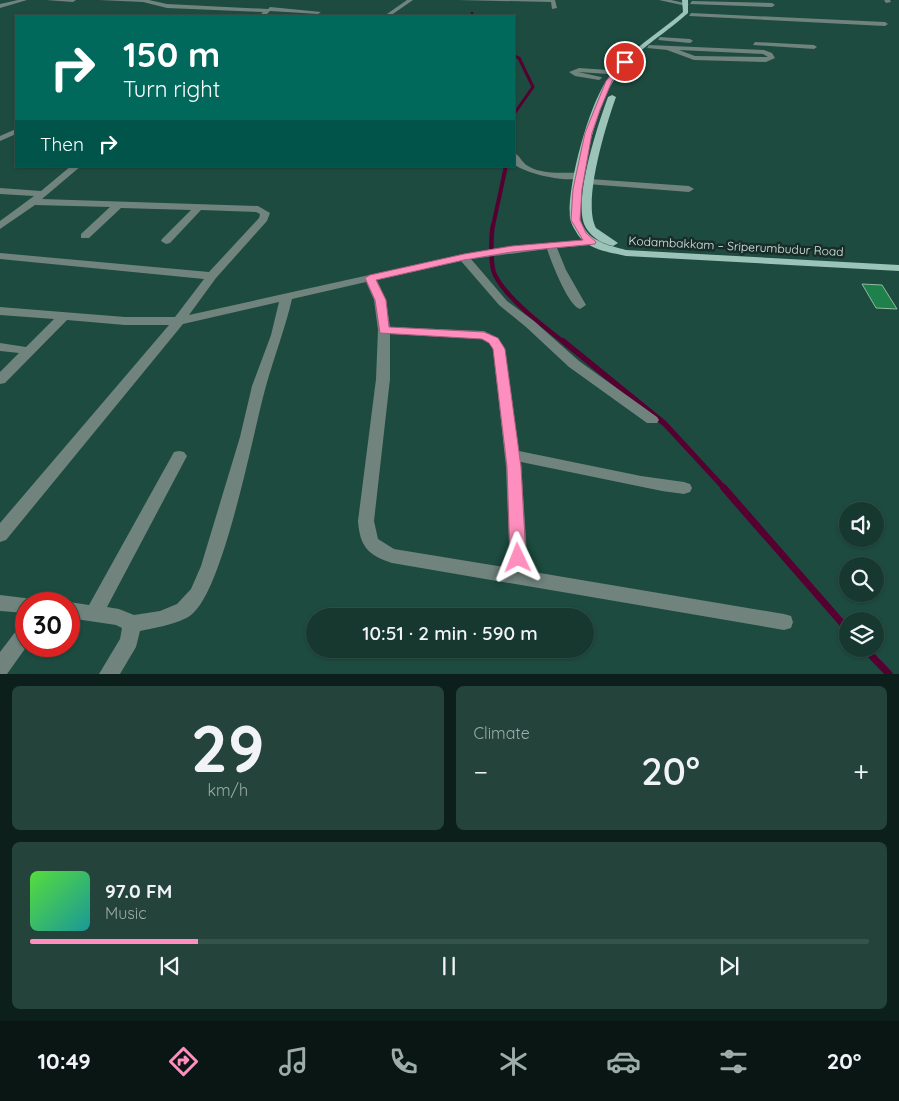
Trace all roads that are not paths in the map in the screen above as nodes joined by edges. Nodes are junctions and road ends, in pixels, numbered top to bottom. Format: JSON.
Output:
{"nodes":[{"id":1,"x":24,"y":0,"type":"edge"},
{"id":2,"x":49,"y":0,"type":"edge"},
{"id":3,"x":73,"y":0,"type":"edge"},
{"id":4,"x":102,"y":0,"type":"edge"},
{"id":5,"x":144,"y":0,"type":"edge"},
{"id":6,"x":410,"y":0,"type":"edge"},
{"id":7,"x":460,"y":0,"type":"edge"},
{"id":8,"x":501,"y":0,"type":"edge"},
{"id":9,"x":544,"y":0,"type":"edge"},
{"id":10,"x":662,"y":0,"type":"edge"},
{"id":11,"x":689,"y":2,"type":"edge"},
{"id":12,"x":278,"y":3,"type":"dead end"},
{"id":13,"x":233,"y":4,"type":"dead end"},
{"id":14,"x":772,"y":5,"type":"dead end"},
{"id":15,"x":0,"y":6,"type":"edge"},
{"id":16,"x":554,"y":8,"type":"dead end"},
{"id":17,"x":227,"y":9,"type":"junction"},
{"id":18,"x":269,"y":10,"type":"junction"},
{"id":19,"x":318,"y":12,"type":"dead end"},
{"id":20,"x":218,"y":15,"type":"edge"},
{"id":21,"x":263,"y":15,"type":"edge"},
{"id":22,"x":388,"y":15,"type":"edge"},
{"id":23,"x":691,"y":15,"type":"junction"},
{"id":24,"x":885,"y":24,"type":"dead end"},
{"id":25,"x":660,"y":40,"type":"junction"},
{"id":26,"x":649,"y":47,"type":"junction"},
{"id":27,"x":814,"y":47,"type":"dead end"},
{"id":28,"x":670,"y":49,"type":"junction"},
{"id":29,"x":612,"y":75,"type":"junction"},
{"id":30,"x":15,"y":132,"type":"edge"},
{"id":31,"x":0,"y":139,"type":"edge"},
{"id":32,"x":515,"y":157,"type":"edge"},
{"id":33,"x":76,"y":167,"type":"edge"},
{"id":34,"x":580,"y":176,"type":"junction"},
{"id":35,"x":590,"y":182,"type":"junction"},
{"id":36,"x":689,"y":189,"type":"dead end"},
{"id":37,"x":0,"y":191,"type":"edge"},
{"id":38,"x":41,"y":194,"type":"junction"},
{"id":39,"x":33,"y":202,"type":"junction"},
{"id":40,"x":118,"y":205,"type":"junction"},
{"id":41,"x":199,"y":207,"type":"junction"},
{"id":42,"x":0,"y":226,"type":"edge"},
{"id":43,"x":85,"y":236,"type":"dead end"},
{"id":44,"x":166,"y":241,"type":"dead end"},
{"id":45,"x":606,"y":241,"type":"junction"},
{"id":46,"x":591,"y":242,"type":"junction"},
{"id":47,"x":551,"y":246,"type":"junction"},
{"id":48,"x":0,"y":256,"type":"edge"},
{"id":49,"x":464,"y":257,"type":"junction"},
{"id":50,"x":899,"y":262,"type":"edge"},
{"id":51,"x":899,"y":268,"type":"edge"},
{"id":52,"x":212,"y":276,"type":"junction"},
{"id":53,"x":370,"y":278,"type":"junction"},
{"id":54,"x":286,"y":298,"type":"junction"},
{"id":55,"x":580,"y":305,"type":"dead end"},
{"id":56,"x":0,"y":311,"type":"edge"},
{"id":57,"x":63,"y":317,"type":"junction"},
{"id":58,"x":179,"y":321,"type":"junction"},
{"id":59,"x":384,"y":330,"type":"junction"},
{"id":60,"x":0,"y":347,"type":"edge"},
{"id":61,"x":29,"y":351,"type":"junction"},
{"id":62,"x":0,"y":380,"type":"edge"},
{"id":63,"x":652,"y":420,"type":"dead end"},
{"id":64,"x":513,"y":455,"type":"junction"},
{"id":65,"x":179,"y":456,"type":"dead end"},
{"id":66,"x":684,"y":488,"type":"dead end"},
{"id":67,"x":0,"y":535,"type":"edge"},
{"id":68,"x":519,"y":576,"type":"junction"},
{"id":69,"x":0,"y":603,"type":"edge"},
{"id":70,"x":15,"y":605,"type":"edge"},
{"id":71,"x":80,"y":611,"type":"edge"},
{"id":72,"x":94,"y":613,"type":"junction"},
{"id":73,"x":784,"y":622,"type":"dead end"},
{"id":74,"x":132,"y":624,"type":"junction"},
{"id":75,"x":15,"y":647,"type":"edge"},
{"id":76,"x":0,"y":667,"type":"edge"},
{"id":77,"x":109,"y":674,"type":"edge"}],
"edges":[{"from":1,"to":15,"type":"street"},
{"from":2,"to":3,"type":"street"},
{"from":4,"to":5,"type":"street"},
{"from":5,"to":17,"type":"street"},
{"from":6,"to":22,"type":"street"},
{"from":7,"to":8,"type":"street"},
{"from":8,"to":9,"type":"street"},
{"from":9,"to":16,"type":"street"},
{"from":10,"to":11,"type":"street"},
{"from":11,"to":14,"type":"street"},
{"from":11,"to":23,"type":"main road"},
{"from":11,"to":29,"type":"main road"},
{"from":12,"to":18,"type":"street"},
{"from":13,"to":17,"type":"street"},
{"from":17,"to":18,"type":"street"},
{"from":17,"to":20,"type":"street"},
{"from":18,"to":19,"type":"street"},
{"from":18,"to":21,"type":"street"},
{"from":23,"to":24,"type":"street"},
{"from":23,"to":25,"type":"main road"},
{"from":25,"to":26,"type":"main road"},
{"from":25,"to":27,"type":"street"},
{"from":26,"to":28,"type":"street"},
{"from":26,"to":35,"type":"main road"},
{"from":28,"to":28,"type":"street"},
{"from":29,"to":29,"type":"street"},
{"from":29,"to":34,"type":"main road"},
{"from":30,"to":31,"type":"street"},
{"from":32,"to":34,"type":"street"},
{"from":33,"to":38,"type":"street"},
{"from":34,"to":46,"type":"main road"},
{"from":35,"to":36,"type":"street"},
{"from":35,"to":45,"type":"main road"},
{"from":37,"to":38,"type":"street"},
{"from":38,"to":39,"type":"street"},
{"from":39,"to":40,"type":"street"},
{"from":39,"to":42,"type":"street"},
{"from":40,"to":41,"type":"street"},
{"from":40,"to":43,"type":"street"},
{"from":41,"to":44,"type":"street"},
{"from":41,"to":52,"type":"street"},
{"from":45,"to":46,"type":"street"},
{"from":45,"to":50,"type":"main road","name":"Kodambakkam – Sriperumbudur Road"},
{"from":46,"to":47,"type":"street"},
{"from":46,"to":51,"type":"main road","name":"Kodambakkam – Sriperumbudur Road"},
{"from":47,"to":49,"type":"street"},
{"from":47,"to":55,"type":"street"},
{"from":48,"to":52,"type":"street"},
{"from":49,"to":53,"type":"street"},
{"from":49,"to":63,"type":"street"},
{"from":52,"to":58,"type":"street"},
{"from":53,"to":54,"type":"street"},
{"from":53,"to":59,"type":"street"},
{"from":54,"to":58,"type":"street"},
{"from":54,"to":74,"type":"street"},
{"from":56,"to":57,"type":"street"},
{"from":57,"to":58,"type":"street"},
{"from":57,"to":61,"type":"street"},
{"from":58,"to":67,"type":"street"},
{"from":59,"to":64,"type":"street"},
{"from":59,"to":68,"type":"street"},
{"from":60,"to":61,"type":"street"},
{"from":61,"to":62,"type":"street"},
{"from":64,"to":66,"type":"street"},
{"from":64,"to":68,"type":"street"},
{"from":65,"to":72,"type":"street"},
{"from":68,"to":73,"type":"street"},
{"from":69,"to":70,"type":"street"},
{"from":71,"to":72,"type":"street"},
{"from":72,"to":74,"type":"street"},
{"from":74,"to":77,"type":"street"},
{"from":75,"to":76,"type":"street"}]}
